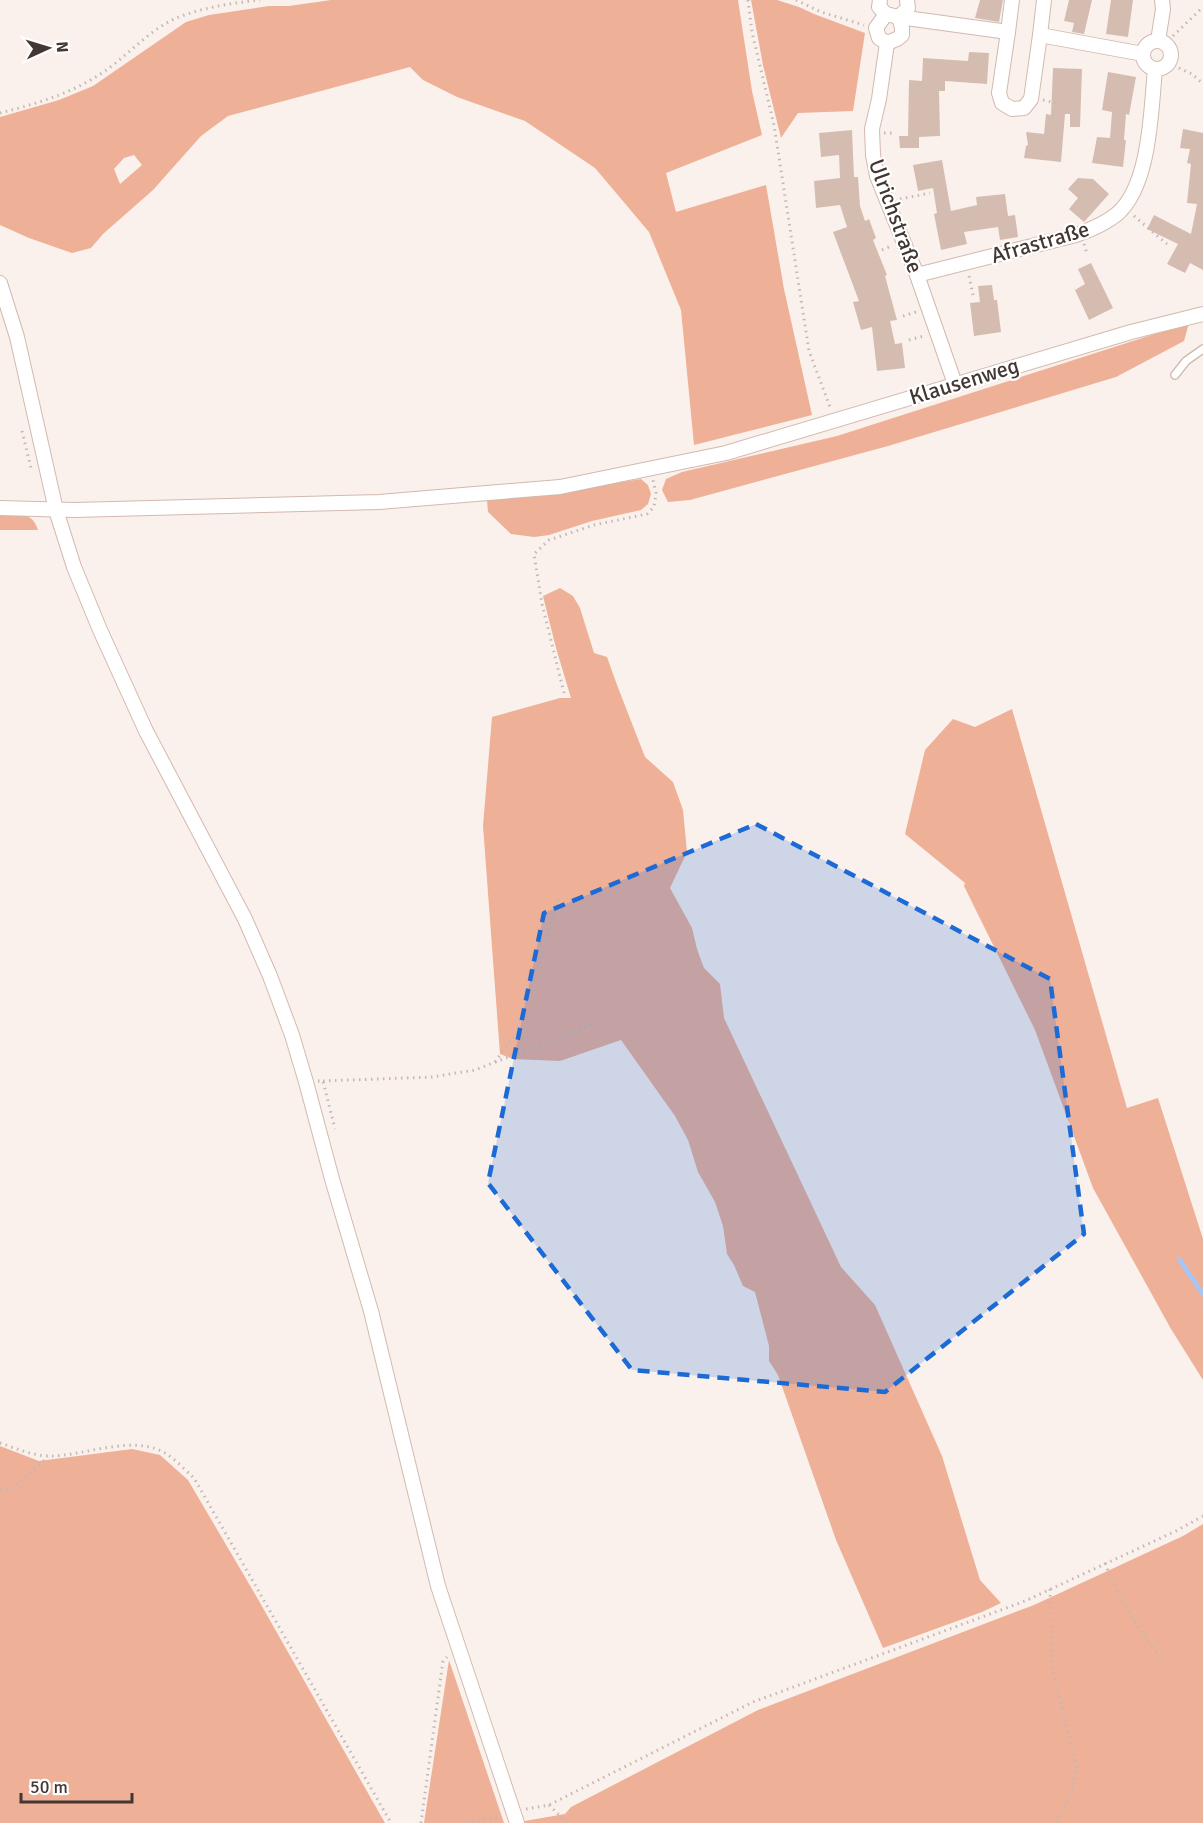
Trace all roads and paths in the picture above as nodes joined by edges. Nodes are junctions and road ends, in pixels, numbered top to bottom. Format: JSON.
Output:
{"nodes":[{"id":1,"x":260,"y":0,"type":"edge"},
{"id":2,"x":748,"y":0,"type":"edge"},
{"id":3,"x":796,"y":0,"type":"edge"},
{"id":4,"x":880,"y":0,"type":"edge"},
{"id":5,"x":908,"y":0,"type":"edge"},
{"id":6,"x":1012,"y":0,"type":"edge"},
{"id":7,"x":1044,"y":0,"type":"edge"},
{"id":8,"x":1162,"y":0,"type":"edge"},
{"id":9,"x":1203,"y":7,"type":"edge"},
{"id":10,"x":892,"y":15,"type":"junction"},
{"id":11,"x":876,"y":28,"type":"junction"},
{"id":12,"x":1008,"y":32,"type":"junction"},
{"id":13,"x":1040,"y":35,"type":"junction"},
{"id":14,"x":1162,"y":42,"type":"junction"},
{"id":15,"x":887,"y":43,"type":"junction"},
{"id":16,"x":1143,"y":54,"type":"junction"},
{"id":17,"x":1162,"y":66,"type":"junction"},
{"id":18,"x":1203,"y":84,"type":"edge"},
{"id":19,"x":0,"y":113,"type":"edge"},
{"id":20,"x":1124,"y":206,"type":"junction"},
{"id":21,"x":1167,"y":244,"type":"dead end"},
{"id":22,"x":966,"y":263,"type":"junction"},
{"id":23,"x":917,"y":275,"type":"junction"},
{"id":24,"x":0,"y":283,"type":"edge"},
{"id":25,"x":973,"y":295,"type":"dead end"},
{"id":26,"x":1203,"y":314,"type":"edge"},
{"id":27,"x":1203,"y":349,"type":"edge"},
{"id":28,"x":1175,"y":375,"type":"dead end"},
{"id":29,"x":955,"y":384,"type":"junction"},
{"id":30,"x":837,"y":419,"type":"junction"},
{"id":31,"x":651,"y":469,"type":"junction"},
{"id":32,"x":0,"y":508,"type":"edge"},
{"id":33,"x":56,"y":510,"type":"junction"},
{"id":34,"x":564,"y":693,"type":"dead end"},
{"id":35,"x":559,"y":899,"type":"dead end"},
{"id":36,"x":598,"y":1022,"type":"dead end"},
{"id":37,"x":494,"y":1063,"type":"junction"},
{"id":38,"x":322,"y":1081,"type":"dead end"},
{"id":39,"x":0,"y":1443,"type":"edge"},
{"id":40,"x":49,"y":1456,"type":"junction"},
{"id":41,"x":0,"y":1490,"type":"edge"},
{"id":42,"x":1203,"y":1516,"type":"edge"},
{"id":43,"x":1105,"y":1563,"type":"junction"},
{"id":44,"x":1050,"y":1589,"type":"junction"},
{"id":45,"x":457,"y":1647,"type":"junction"},
{"id":46,"x":1160,"y":1657,"type":"dead end"},
{"id":47,"x":549,"y":1806,"type":"junction"},
{"id":48,"x":518,"y":1815,"type":"edge"},
{"id":49,"x":391,"y":1823,"type":"edge"},
{"id":50,"x":421,"y":1823,"type":"edge"},
{"id":51,"x":466,"y":1823,"type":"edge"},
{"id":52,"x":567,"y":1823,"type":"edge"},
{"id":53,"x":1058,"y":1823,"type":"edge"}],
"edges":[{"from":1,"to":19,"type":"path"},
{"from":2,"to":30,"type":"path"},
{"from":3,"to":11,"type":"path"},
{"from":4,"to":10,"type":"street"},
{"from":5,"to":10,"type":"street","name":"Ulrichstraße"},
{"from":6,"to":12,"type":"street"},
{"from":7,"to":13,"type":"street"},
{"from":8,"to":14,"type":"street","name":"Afrastraße"},
{"from":9,"to":14,"type":"path"},
{"from":10,"to":11,"type":"street","name":"Ulrichstraße"},
{"from":10,"to":12,"type":"street"},
{"from":10,"to":15,"type":"street","name":"Ulrichstraße"},
{"from":11,"to":15,"type":"street"},
{"from":12,"to":13,"type":"street"},
{"from":13,"to":16,"type":"street"},
{"from":14,"to":16,"type":"street"},
{"from":14,"to":17,"type":"street","name":"Afrastraße"},
{"from":15,"to":23,"type":"street","name":"Ulrichstraße"},
{"from":16,"to":17,"type":"street"},
{"from":17,"to":18,"type":"path"},
{"from":17,"to":20,"type":"street","name":"Afrastraße"},
{"from":20,"to":21,"type":"path"},
{"from":20,"to":22,"type":"street","name":"Afrastraße"},
{"from":22,"to":23,"type":"street","name":"Afrastraße"},
{"from":22,"to":25,"type":"path"},
{"from":23,"to":29,"type":"street","name":"Ulrichstraße"},
{"from":24,"to":33,"type":"street"},
{"from":26,"to":29,"type":"street","name":"Klausenweg"},
{"from":27,"to":28,"type":"lane"},
{"from":29,"to":30,"type":"street","name":"Klausenweg"},
{"from":30,"to":31,"type":"street","name":"Klausenweg"},
{"from":31,"to":33,"type":"street","name":"Klausenweg"},
{"from":31,"to":34,"type":"path"},
{"from":32,"to":33,"type":"street","name":"Klausenweg"},
{"from":33,"to":45,"type":"street"},
{"from":35,"to":37,"type":"path"},
{"from":36,"to":37,"type":"path"},
{"from":37,"to":38,"type":"path"},
{"from":39,"to":40,"type":"path"},
{"from":40,"to":41,"type":"path"},
{"from":40,"to":49,"type":"path"},
{"from":42,"to":43,"type":"path"},
{"from":43,"to":44,"type":"path"},
{"from":43,"to":46,"type":"path"},
{"from":44,"to":47,"type":"path"},
{"from":44,"to":53,"type":"path"},
{"from":45,"to":48,"type":"street"},
{"from":45,"to":50,"type":"path"},
{"from":47,"to":48,"type":"path"},
{"from":47,"to":52,"type":"path"},
{"from":48,"to":51,"type":"path"}]}
